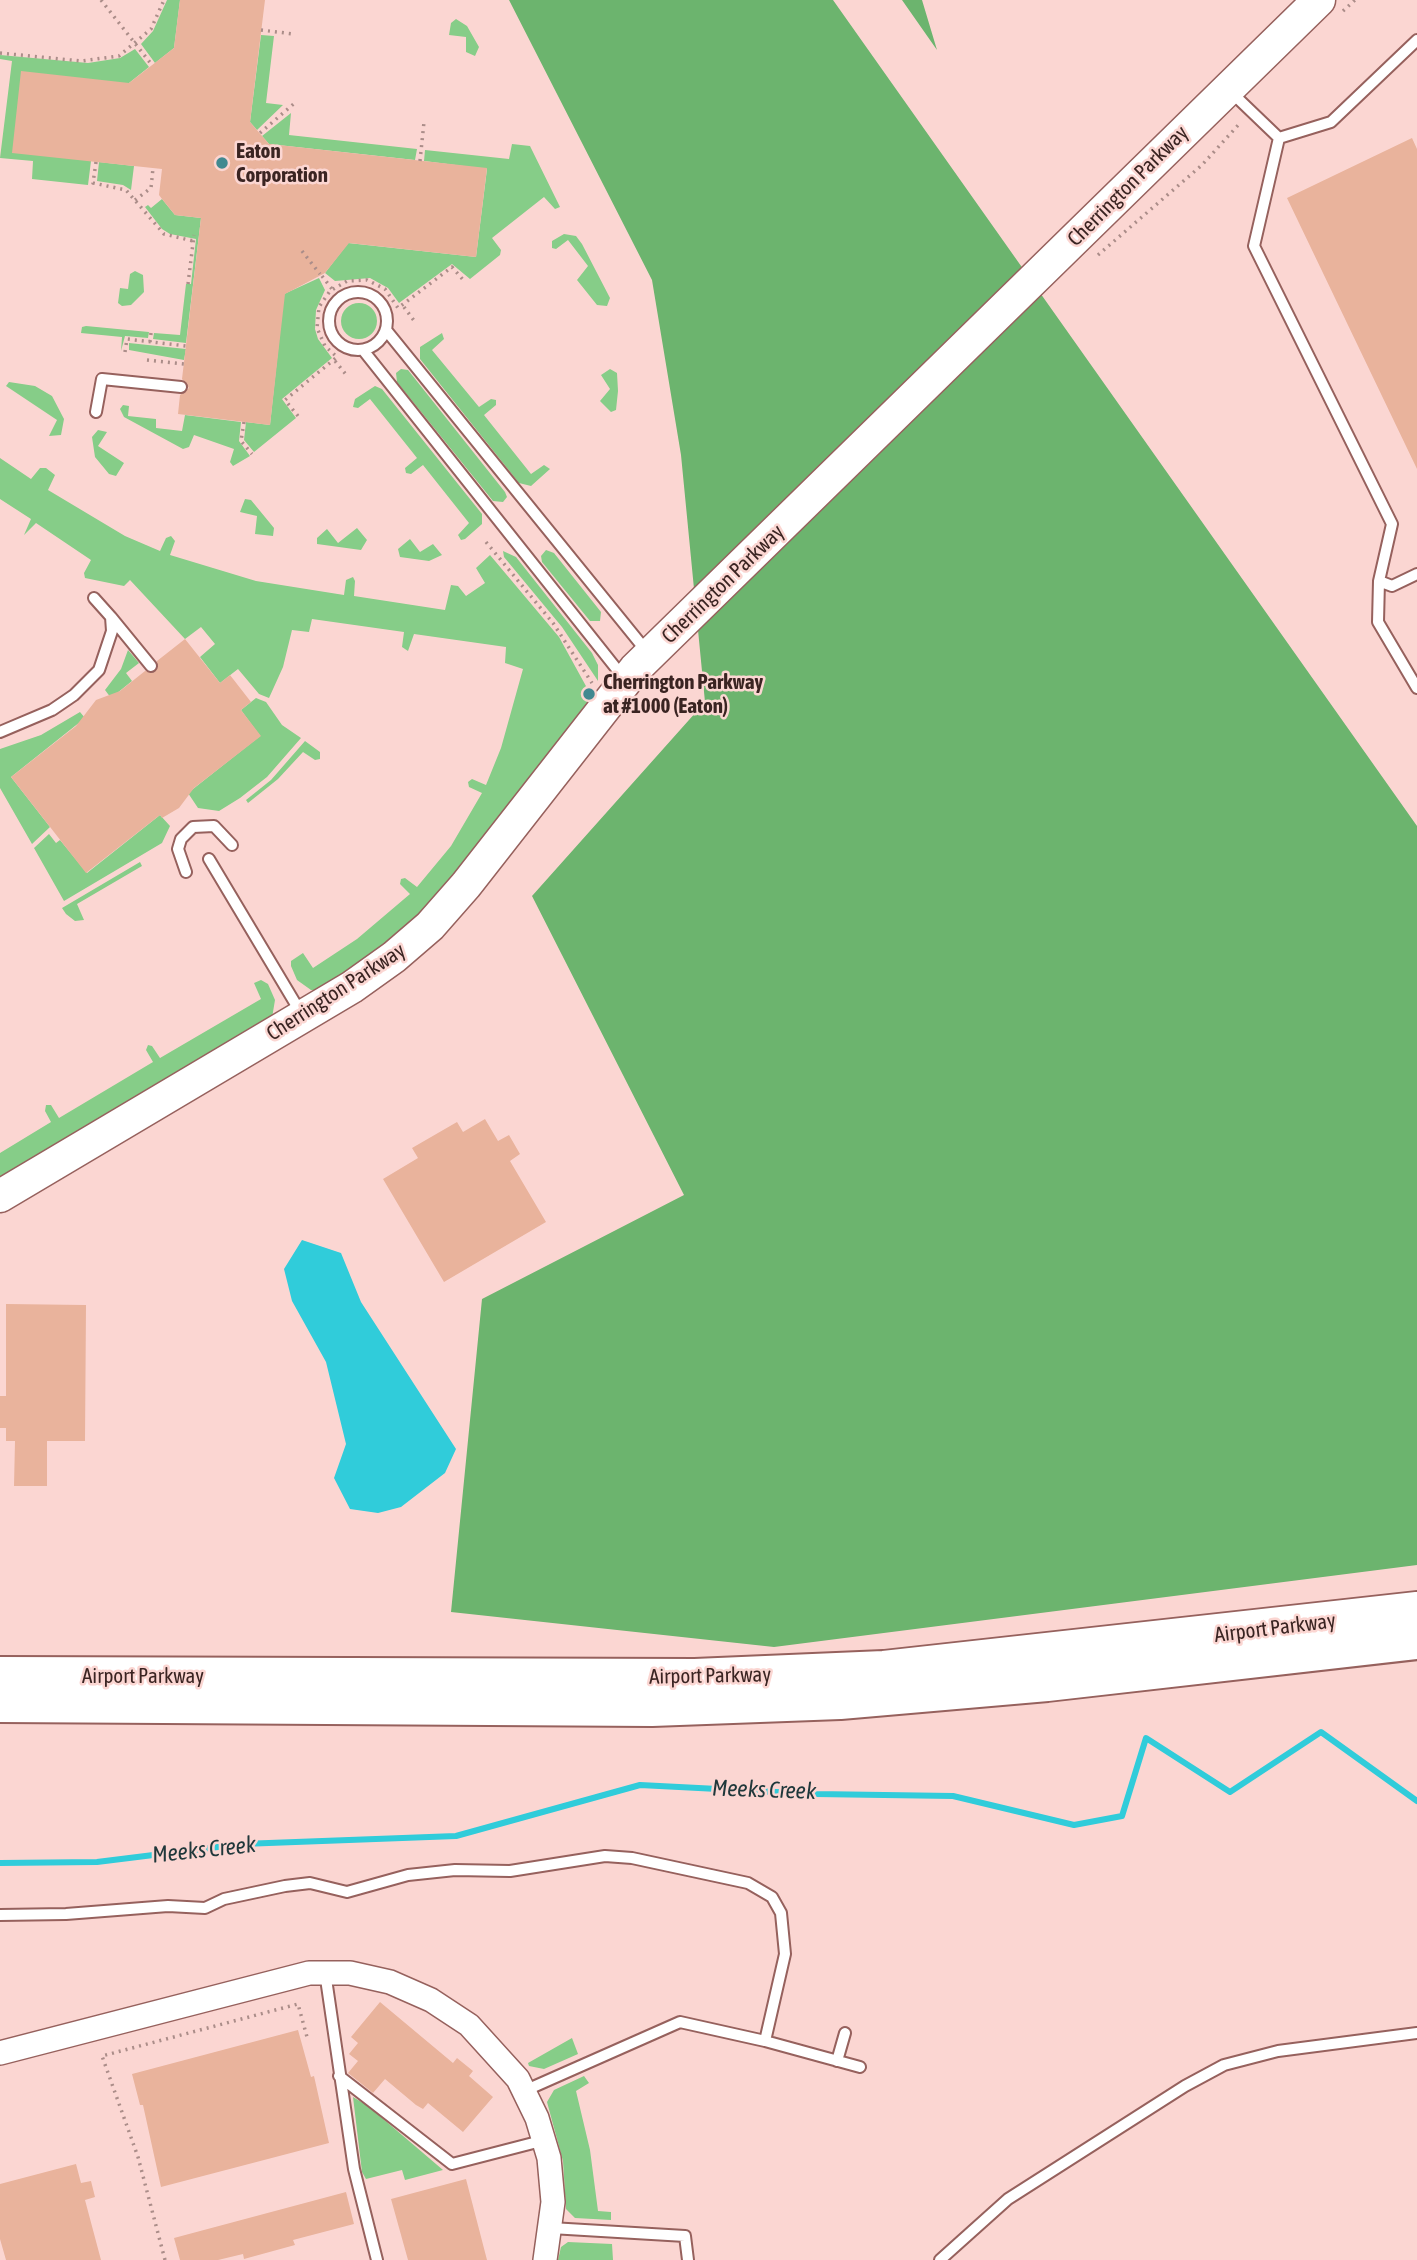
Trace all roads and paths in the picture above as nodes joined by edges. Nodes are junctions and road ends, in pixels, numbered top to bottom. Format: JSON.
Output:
{"nodes":[{"id":1,"x":102,"y":0,"type":"edge"},
{"id":2,"x":164,"y":0,"type":"edge"},
{"id":3,"x":1354,"y":0,"type":"edge"},
{"id":4,"x":1328,"y":9,"type":"edge"},
{"id":5,"x":261,"y":30,"type":"dead end"},
{"id":6,"x":293,"y":34,"type":"dead end"},
{"id":7,"x":1417,"y":41,"type":"edge"},
{"id":8,"x":136,"y":44,"type":"junction"},
{"id":9,"x":0,"y":53,"type":"edge"},
{"id":10,"x":152,"y":65,"type":"dead end"},
{"id":11,"x":1227,"y":88,"type":"junction"},
{"id":12,"x":297,"y":101,"type":"dead end"},
{"id":13,"x":1250,"y":109,"type":"junction"},
{"id":14,"x":424,"y":122,"type":"dead end"},
{"id":15,"x":260,"y":133,"type":"dead end"},
{"id":16,"x":1279,"y":138,"type":"junction"},
{"id":17,"x":419,"y":161,"type":"dead end"},
{"id":18,"x":96,"y":162,"type":"dead end"},
{"id":19,"x":153,"y":168,"type":"dead end"},
{"id":20,"x":135,"y":200,"type":"junction"},
{"id":21,"x":302,"y":251,"type":"dead end"},
{"id":22,"x":1094,"y":258,"type":"dead end"},
{"id":23,"x":465,"y":282,"type":"dead end"},
{"id":24,"x":188,"y":284,"type":"dead end"},
{"id":25,"x":332,"y":289,"type":"junction"},
{"id":26,"x":403,"y":306,"type":"junction"},
{"id":27,"x":415,"y":322,"type":"dead end"},
{"id":28,"x":386,"y":330,"type":"junction"},
{"id":29,"x":151,"y":332,"type":"dead end"},
{"id":30,"x":150,"y":342,"type":"junction"},
{"id":31,"x":186,"y":345,"type":"dead end"},
{"id":32,"x":363,"y":351,"type":"junction"},
{"id":33,"x":125,"y":352,"type":"dead end"},
{"id":34,"x":148,"y":360,"type":"dead end"},
{"id":35,"x":335,"y":361,"type":"junction"},
{"id":36,"x":184,"y":364,"type":"dead end"},
{"id":37,"x":348,"y":377,"type":"dead end"},
{"id":38,"x":181,"y":387,"type":"dead end"},
{"id":39,"x":96,"y":412,"type":"dead end"},
{"id":40,"x":298,"y":416,"type":"dead end"},
{"id":41,"x":244,"y":422,"type":"dead end"},
{"id":42,"x":252,"y":454,"type":"dead end"},
{"id":43,"x":486,"y":542,"type":"dead end"},
{"id":44,"x":1417,"y":574,"type":"edge"},
{"id":45,"x":1378,"y":581,"type":"junction"},
{"id":46,"x":94,"y":598,"type":"dead end"},
{"id":47,"x":111,"y":617,"type":"junction"},
{"id":48,"x":650,"y":655,"type":"junction"},
{"id":49,"x":151,"y":666,"type":"dead end"},
{"id":50,"x":625,"y":680,"type":"junction"},
{"id":51,"x":593,"y":684,"type":"dead end"},
{"id":52,"x":1417,"y":688,"type":"edge"},
{"id":53,"x":0,"y":732,"type":"edge"},
{"id":54,"x":232,"y":845,"type":"dead end"},
{"id":55,"x":209,"y":859,"type":"dead end"},
{"id":56,"x":186,"y":872,"type":"dead end"},
{"id":57,"x":302,"y":1016,"type":"junction"},
{"id":58,"x":0,"y":1196,"type":"edge"},
{"id":59,"x":1417,"y":1611,"type":"edge"},
{"id":60,"x":1417,"y":1640,"type":"edge"},
{"id":61,"x":0,"y":1676,"type":"edge"},
{"id":62,"x":0,"y":1704,"type":"edge"},
{"id":63,"x":0,"y":1915,"type":"edge"},
{"id":64,"x":325,"y":1972,"type":"junction"},
{"id":65,"x":845,"y":2033,"type":"dead end"},
{"id":66,"x":1417,"y":2033,"type":"edge"},
{"id":67,"x":307,"y":2037,"type":"dead end"},
{"id":68,"x":765,"y":2041,"type":"junction"},
{"id":69,"x":0,"y":2053,"type":"edge"},
{"id":70,"x":837,"y":2061,"type":"junction"},
{"id":71,"x":860,"y":2067,"type":"dead end"},
{"id":72,"x":339,"y":2076,"type":"junction"},
{"id":73,"x":524,"y":2091,"type":"junction"},
{"id":74,"x":545,"y":2140,"type":"junction"},
{"id":75,"x":551,"y":2228,"type":"junction"},
{"id":76,"x":165,"y":2260,"type":"edge"},
{"id":77,"x":377,"y":2260,"type":"edge"},
{"id":78,"x":545,"y":2260,"type":"edge"},
{"id":79,"x":688,"y":2260,"type":"edge"},
{"id":80,"x":940,"y":2260,"type":"edge"}],
"edges":[{"from":1,"to":8,"type":"path"},
{"from":2,"to":8,"type":"path"},
{"from":3,"to":4,"type":"path"},
{"from":4,"to":11,"type":"street","name":"Cherrington Parkway"},
{"from":5,"to":6,"type":"path"},
{"from":7,"to":16,"type":"lane"},
{"from":8,"to":9,"type":"path"},
{"from":8,"to":10,"type":"path"},
{"from":11,"to":13,"type":"lane"},
{"from":11,"to":48,"type":"street","name":"Cherrington Parkway"},
{"from":12,"to":15,"type":"path"},
{"from":13,"to":16,"type":"lane"},
{"from":13,"to":22,"type":"path"},
{"from":14,"to":17,"type":"path"},
{"from":16,"to":45,"type":"lane"},
{"from":18,"to":20,"type":"path"},
{"from":19,"to":20,"type":"path"},
{"from":20,"to":24,"type":"path"},
{"from":21,"to":25,"type":"path"},
{"from":23,"to":26,"type":"path"},
{"from":25,"to":26,"type":"path"},
{"from":25,"to":35,"type":"path"},
{"from":26,"to":27,"type":"path"},
{"from":28,"to":32,"type":"lane"},
{"from":28,"to":32,"type":"lane"},
{"from":28,"to":48,"type":"lane"},
{"from":29,"to":30,"type":"path"},
{"from":30,"to":31,"type":"path"},
{"from":30,"to":33,"type":"path"},
{"from":32,"to":50,"type":"lane"},
{"from":34,"to":36,"type":"path"},
{"from":35,"to":37,"type":"path"},
{"from":35,"to":40,"type":"path"},
{"from":38,"to":39,"type":"lane"},
{"from":41,"to":42,"type":"path"},
{"from":43,"to":51,"type":"path"},
{"from":44,"to":45,"type":"lane"},
{"from":45,"to":52,"type":"lane"},
{"from":46,"to":47,"type":"lane"},
{"from":47,"to":49,"type":"lane"},
{"from":47,"to":53,"type":"lane"},
{"from":48,"to":50,"type":"street","name":"Cherrington Parkway"},
{"from":50,"to":57,"type":"street","name":"Cherrington Parkway"},
{"from":54,"to":56,"type":"lane"},
{"from":55,"to":57,"type":"lane"},
{"from":57,"to":58,"type":"street","name":"Cherrington Parkway"},
{"from":59,"to":61,"type":"highway","name":"Airport Parkway"},
{"from":60,"to":62,"type":"highway","name":"Airport Parkway"},
{"from":63,"to":68,"type":"lane"},
{"from":64,"to":69,"type":"street"},
{"from":64,"to":72,"type":"lane"},
{"from":64,"to":73,"type":"street"},
{"from":65,"to":70,"type":"lane"},
{"from":66,"to":80,"type":"lane"},
{"from":67,"to":76,"type":"path"},
{"from":68,"to":70,"type":"lane"},
{"from":68,"to":73,"type":"lane"},
{"from":70,"to":71,"type":"lane"},
{"from":72,"to":74,"type":"lane"},
{"from":72,"to":77,"type":"lane"},
{"from":73,"to":74,"type":"street"},
{"from":74,"to":75,"type":"street"},
{"from":75,"to":78,"type":"street"},
{"from":75,"to":79,"type":"lane"}]}
